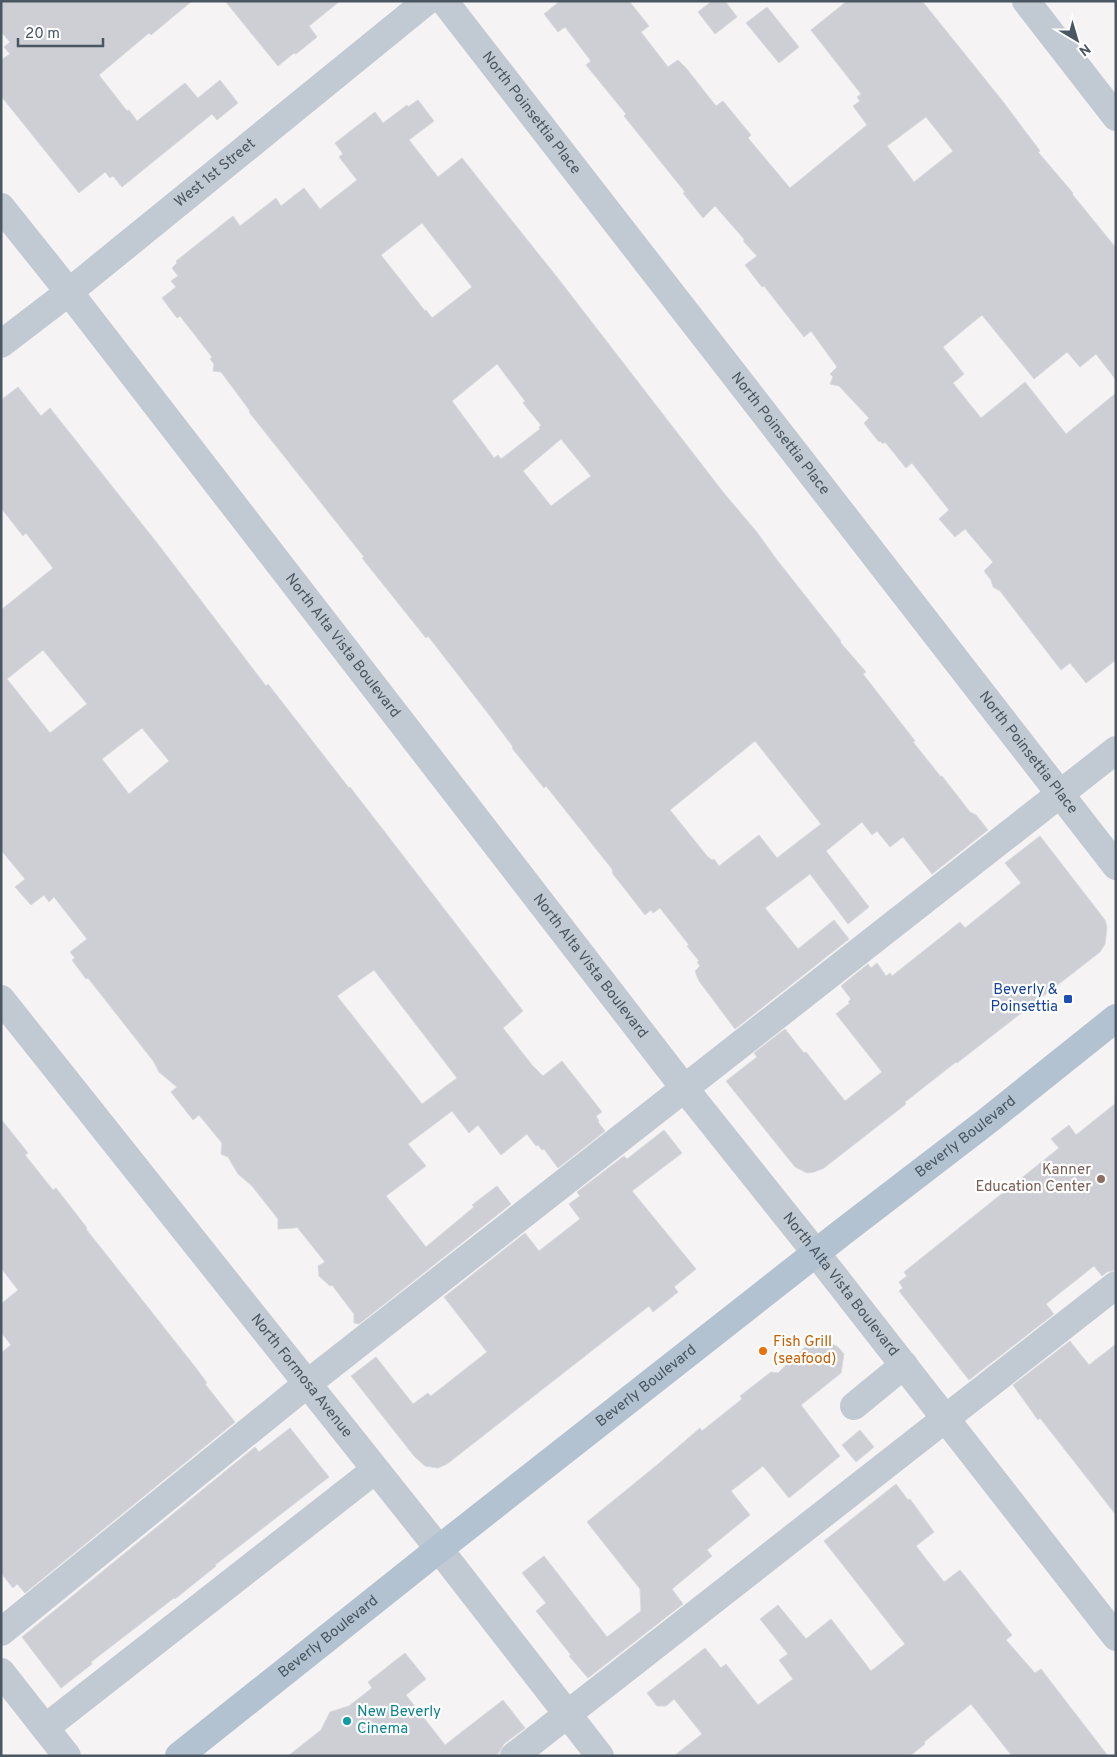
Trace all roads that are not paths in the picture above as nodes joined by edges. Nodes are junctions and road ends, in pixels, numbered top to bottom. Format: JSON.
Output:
{"nodes":[{"id":1,"x":426,"y":1,"type":"edge"},
{"id":2,"x":444,"y":1,"type":"edge"},
{"id":3,"x":1026,"y":1,"type":"edge"},
{"id":4,"x":1116,"y":117,"type":"edge"},
{"id":5,"x":1,"y":207,"type":"edge"},
{"id":6,"x":69,"y":292,"type":"junction"},
{"id":7,"x":1,"y":344,"type":"edge"},
{"id":8,"x":1116,"y":750,"type":"edge"},
{"id":9,"x":1059,"y":795,"type":"junction"},
{"id":10,"x":1116,"y":866,"type":"edge"},
{"id":11,"x":1,"y":999,"type":"edge"},
{"id":12,"x":1116,"y":1018,"type":"edge"},
{"id":13,"x":686,"y":1089,"type":"junction"},
{"id":14,"x":816,"y":1253,"type":"junction"},
{"id":15,"x":1116,"y":1285,"type":"edge"},
{"id":16,"x":904,"y":1365,"type":"junction"},
{"id":17,"x":307,"y":1384,"type":"junction"},
{"id":18,"x":854,"y":1406,"type":"dead end"},
{"id":19,"x":946,"y":1418,"type":"junction"},
{"id":20,"x":375,"y":1470,"type":"junction"},
{"id":21,"x":438,"y":1549,"type":"junction"},
{"id":22,"x":1,"y":1632,"type":"edge"},
{"id":23,"x":1116,"y":1637,"type":"edge"},
{"id":24,"x":1,"y":1672,"type":"edge"},
{"id":25,"x":567,"y":1714,"type":"junction"},
{"id":26,"x":45,"y":1728,"type":"junction"},
{"id":27,"x":67,"y":1756,"type":"edge"},
{"id":28,"x":179,"y":1756,"type":"edge"},
{"id":29,"x":514,"y":1756,"type":"edge"},
{"id":30,"x":600,"y":1756,"type":"edge"}],
"edges":[{"from":1,"to":6,"type":"street","name":"West 1st Street"},
{"from":2,"to":9,"type":"street","name":"North Poinsettia Place"},
{"from":3,"to":4,"type":"street"},
{"from":5,"to":6,"type":"street","name":"North Alta Vista Boulevard"},
{"from":6,"to":7,"type":"street","name":"West 1st Street"},
{"from":6,"to":13,"type":"street","name":"North Alta Vista Boulevard"},
{"from":8,"to":9,"type":"street"},
{"from":9,"to":10,"type":"street","name":"North Poinsettia Place"},
{"from":9,"to":13,"type":"street"},
{"from":11,"to":17,"type":"street","name":"North Formosa Avenue"},
{"from":12,"to":14,"type":"main road","name":"Beverly Boulevard"},
{"from":13,"to":14,"type":"street","name":"North Alta Vista Boulevard"},
{"from":13,"to":17,"type":"street"},
{"from":14,"to":16,"type":"street","name":"North Alta Vista Boulevard"},
{"from":14,"to":21,"type":"main road","name":"Beverly Boulevard"},
{"from":15,"to":19,"type":"street"},
{"from":16,"to":18,"type":"street"},
{"from":16,"to":19,"type":"street","name":"North Alta Vista Boulevard"},
{"from":17,"to":20,"type":"street","name":"North Formosa Avenue"},
{"from":17,"to":22,"type":"street"},
{"from":19,"to":23,"type":"street","name":"North Alta Vista Boulevard"},
{"from":19,"to":25,"type":"street"},
{"from":20,"to":21,"type":"street","name":"North Formosa Avenue"},
{"from":20,"to":26,"type":"street"},
{"from":21,"to":25,"type":"street","name":"North Formosa Avenue"},
{"from":21,"to":28,"type":"main road","name":"Beverly Boulevard"},
{"from":24,"to":26,"type":"street"},
{"from":25,"to":29,"type":"street"},
{"from":25,"to":30,"type":"street","name":"North Formosa Avenue"},
{"from":26,"to":27,"type":"street"}]}
